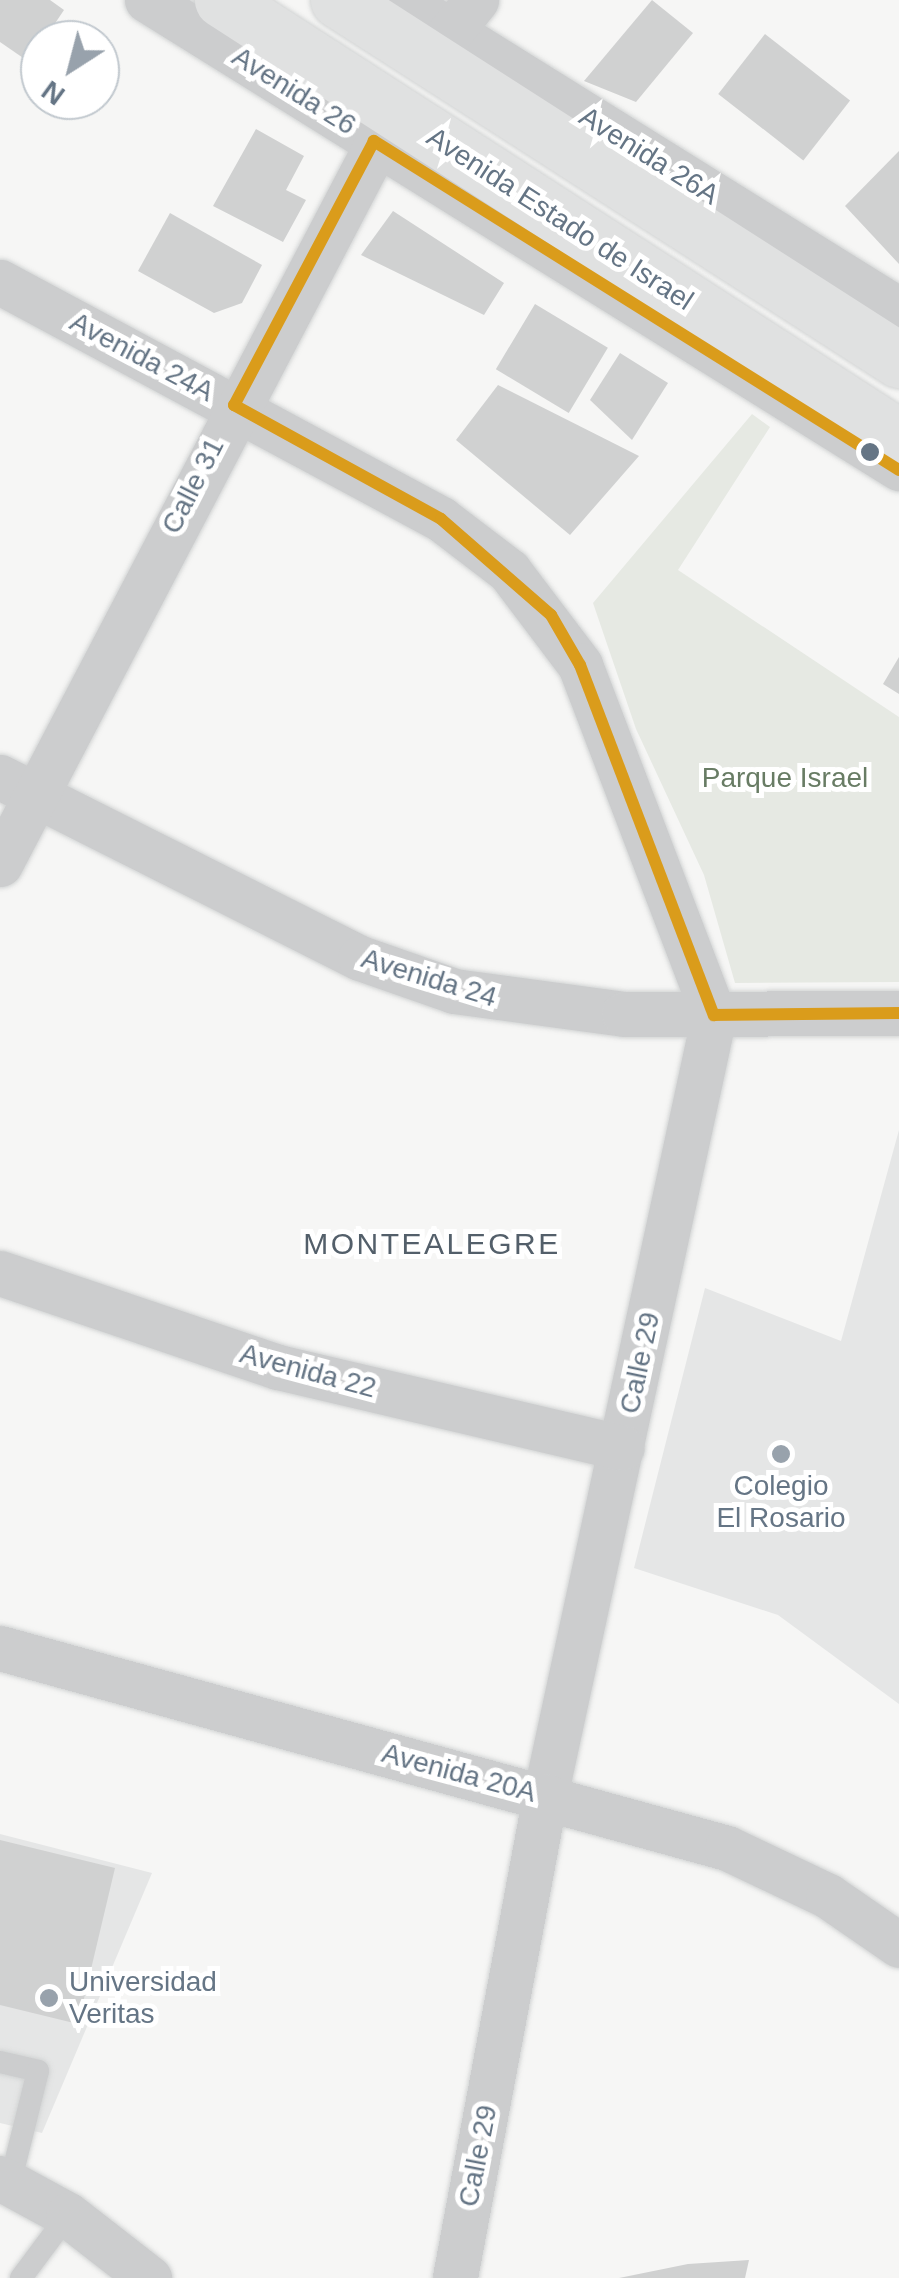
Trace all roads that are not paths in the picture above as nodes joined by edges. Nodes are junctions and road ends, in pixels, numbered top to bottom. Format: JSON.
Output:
{"nodes":[{"id":1,"x":146,"y":0,"type":"edge"},
{"id":2,"x":222,"y":0,"type":"edge"},
{"id":3,"x":338,"y":0,"type":"edge"},
{"id":4,"x":402,"y":0,"type":"edge"},
{"id":5,"x":452,"y":30,"type":"edge"},
{"id":6,"x":384,"y":126,"type":"junction"},
{"id":7,"x":0,"y":282,"type":"edge"},
{"id":8,"x":899,"y":310,"type":"edge"},
{"id":9,"x":899,"y":360,"type":"edge"},
{"id":10,"x":234,"y":405,"type":"junction"},
{"id":11,"x":896,"y":444,"type":"edge"},
{"id":12,"x":17,"y":786,"type":"edge"},
{"id":13,"x":0,"y":864,"type":"edge"},
{"id":14,"x":899,"y":1013,"type":"edge"},
{"id":15,"x":714,"y":1014,"type":"junction"},
{"id":16,"x":0,"y":1273,"type":"edge"},
{"id":17,"x":622,"y":1448,"type":"junction"},
{"id":18,"x":0,"y":1648,"type":"edge"},
{"id":19,"x":545,"y":1796,"type":"junction"},
{"id":20,"x":899,"y":1945,"type":"edge"},
{"id":21,"x":0,"y":2062,"type":"edge"},
{"id":22,"x":5,"y":2180,"type":"edge"},
{"id":23,"x":68,"y":2215,"type":"junction"},
{"id":24,"x":21,"y":2278,"type":"edge"},
{"id":25,"x":92,"y":2278,"type":"edge"},
{"id":26,"x":149,"y":2278,"type":"edge"},
{"id":27,"x":455,"y":2278,"type":"edge"}],
"edges":[{"from":1,"to":6,"type":"street","name":"Avenida 26"},
{"from":2,"to":6,"type":"main road","name":"Avenida Estado de Israel"},
{"from":3,"to":5,"type":"main road"},
{"from":4,"to":5,"type":"street","name":"Avenida 26A"},
{"from":5,"to":8,"type":"street","name":"Avenida 26A"},
{"from":5,"to":9,"type":"main road"},
{"from":6,"to":10,"type":"street","name":"Calle 31"},
{"from":6,"to":11,"type":"main road","name":"Avenida Estado de Israel"},
{"from":7,"to":10,"type":"street","name":"Avenida 24A"},
{"from":10,"to":12,"type":"street","name":"Calle 31"},
{"from":10,"to":15,"type":"street","name":"Avenida 24A"},
{"from":12,"to":13,"type":"street","name":"Calle 31"},
{"from":12,"to":15,"type":"street","name":"Avenida 24"},
{"from":14,"to":15,"type":"street","name":"Avenida 24"},
{"from":15,"to":17,"type":"street","name":"Calle 29"},
{"from":16,"to":17,"type":"street","name":"Avenida 22"},
{"from":17,"to":19,"type":"street","name":"Calle 29"},
{"from":18,"to":19,"type":"street","name":"Avenida 20A"},
{"from":19,"to":20,"type":"street","name":"Avenida 20A"},
{"from":19,"to":27,"type":"street","name":"Calle 29"},
{"from":21,"to":22,"type":"lane"},
{"from":22,"to":23,"type":"street"},
{"from":23,"to":24,"type":"lane"},
{"from":23,"to":25,"type":"street"},
{"from":23,"to":26,"type":"street"}]}
